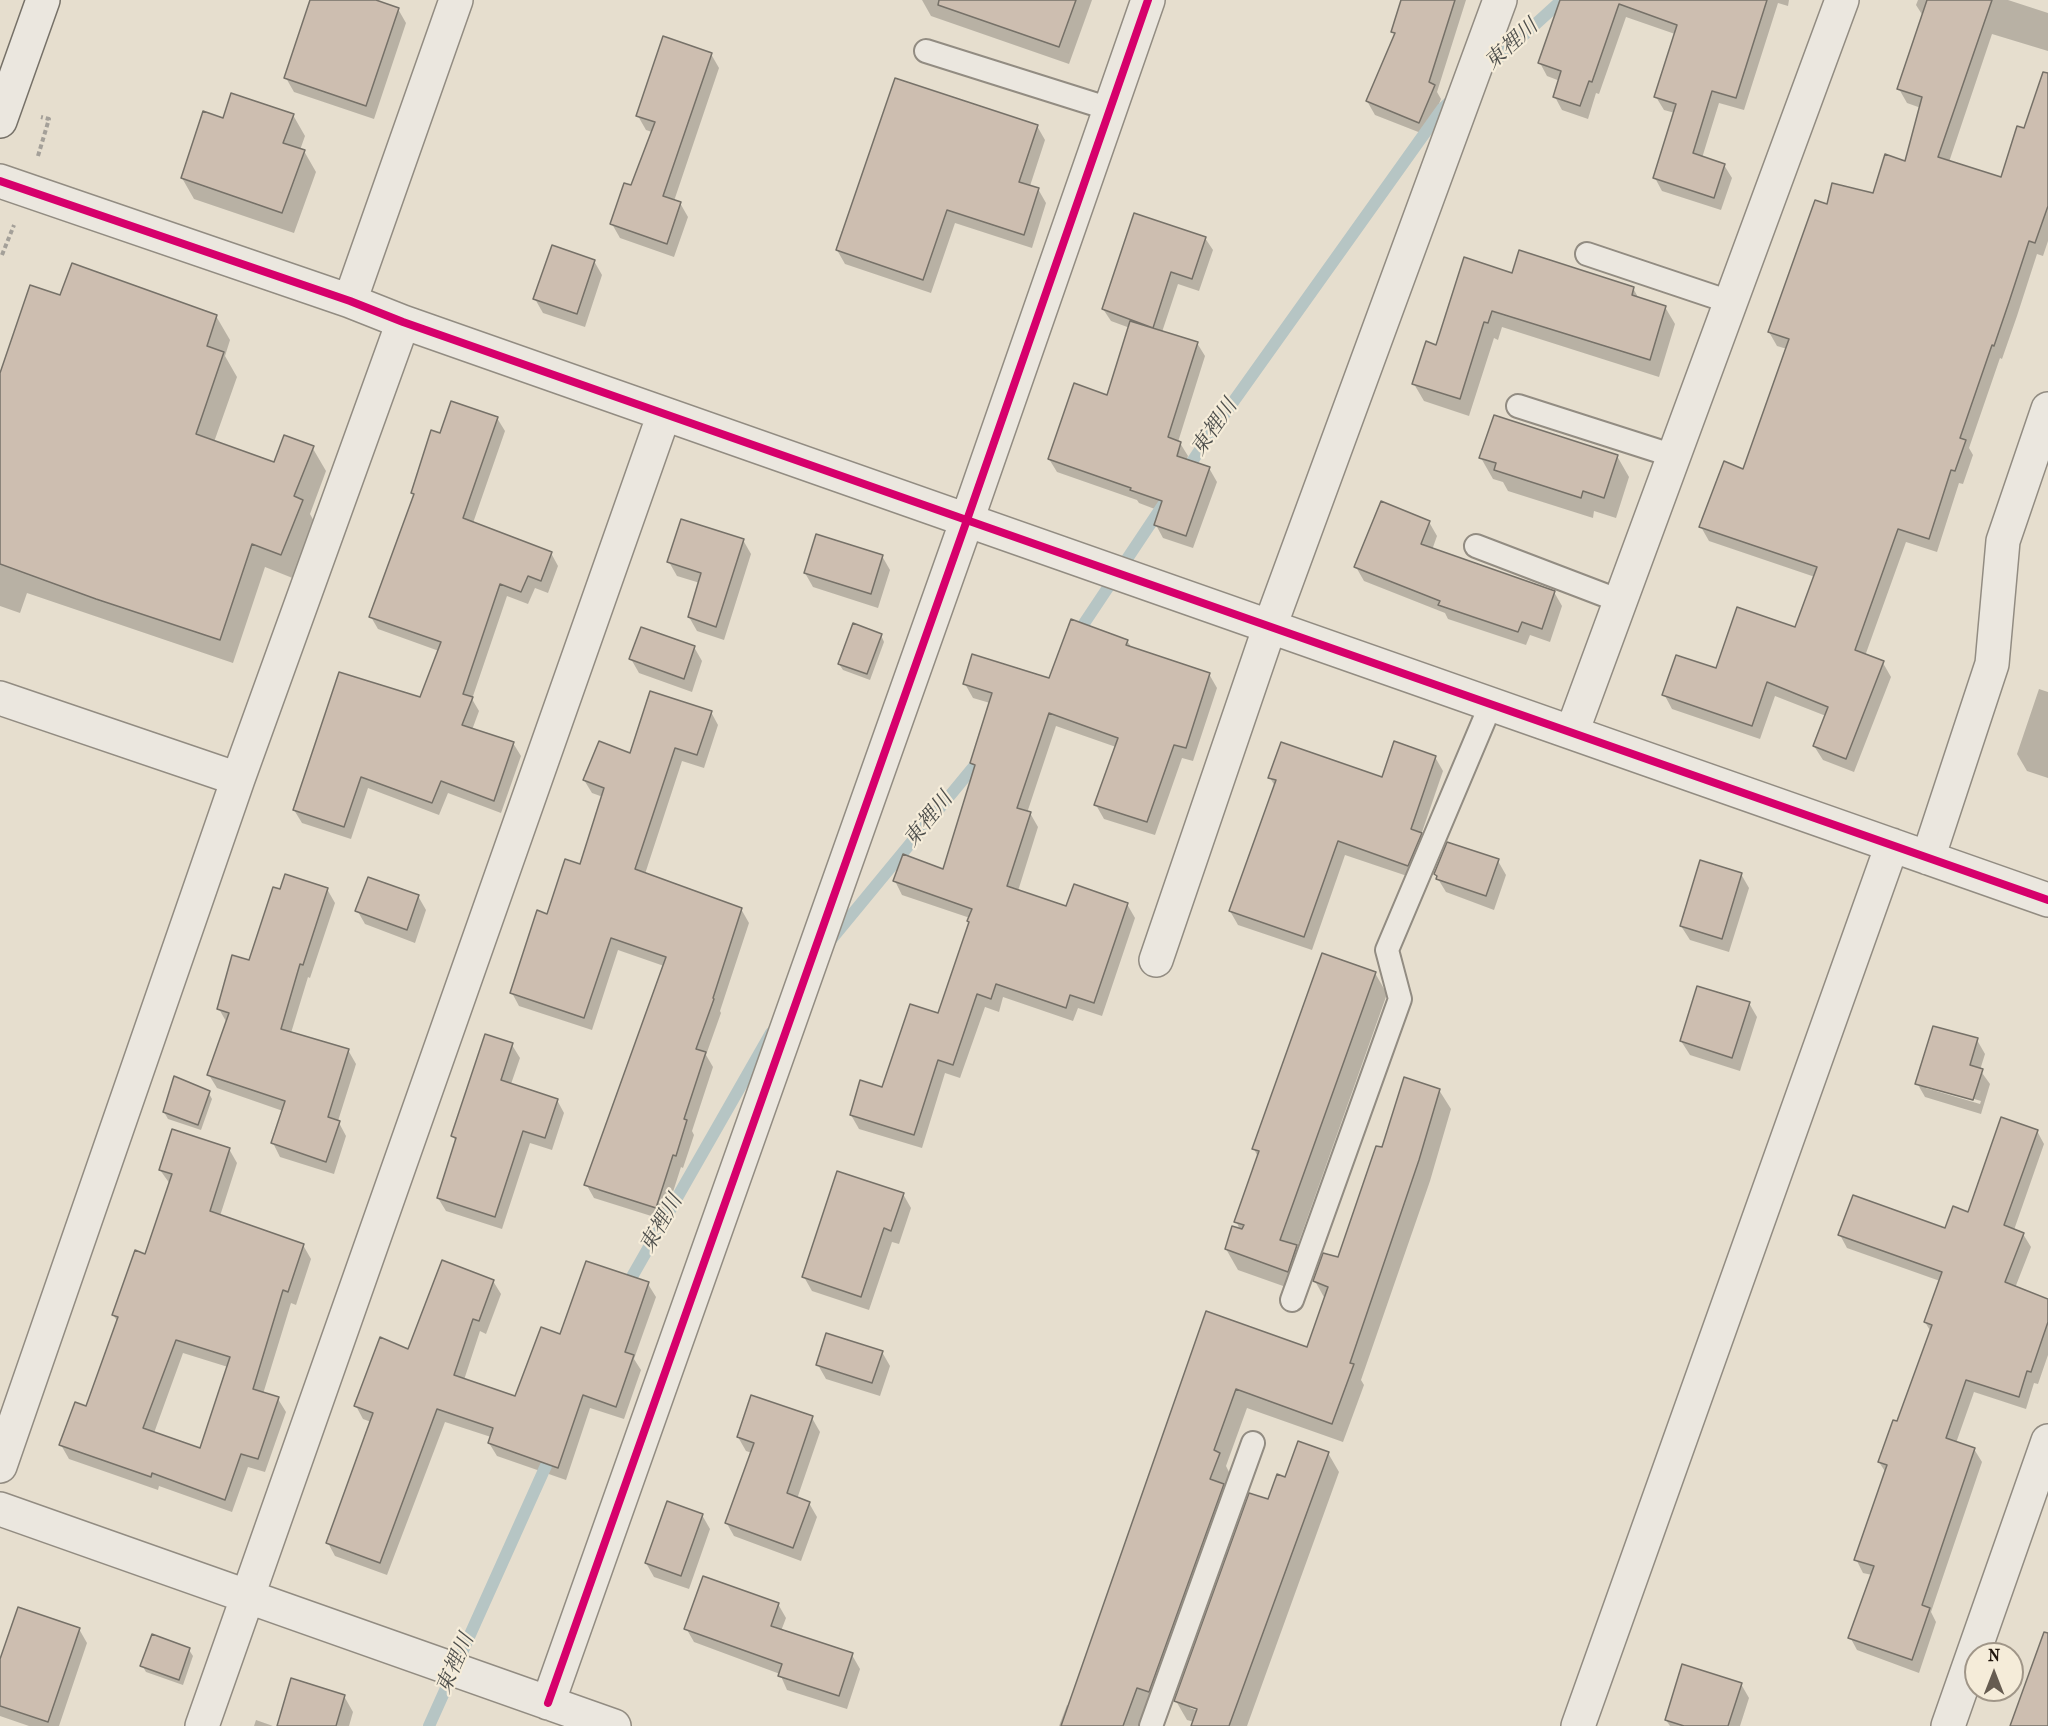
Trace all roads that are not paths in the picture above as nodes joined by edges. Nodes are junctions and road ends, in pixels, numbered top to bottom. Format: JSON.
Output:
{"nodes":[{"id":1,"x":43,"y":0,"type":"edge"},
{"id":2,"x":456,"y":0,"type":"edge"},
{"id":3,"x":1148,"y":0,"type":"edge"},
{"id":4,"x":1500,"y":0,"type":"edge"},
{"id":5,"x":1842,"y":0,"type":"edge"},
{"id":6,"x":926,"y":51,"type":"dead end"},
{"id":7,"x":1110,"y":110,"type":"junction"},
{"id":8,"x":0,"y":121,"type":"edge"},
{"id":9,"x":0,"y":181,"type":"edge"},
{"id":10,"x":1587,"y":254,"type":"dead end"},
{"id":11,"x":350,"y":301,"type":"junction"},
{"id":12,"x":1731,"y":302,"type":"junction"},
{"id":13,"x":403,"y":322,"type":"junction"},
{"id":14,"x":1518,"y":406,"type":"dead end"},
{"id":15,"x":2048,"y":409,"type":"edge"},
{"id":16,"x":664,"y":414,"type":"junction"},
{"id":17,"x":1674,"y":456,"type":"junction"},
{"id":18,"x":967,"y":520,"type":"junction"},
{"id":19,"x":1476,"y":546,"type":"dead end"},
{"id":20,"x":1620,"y":601,"type":"junction"},
{"id":21,"x":1270,"y":626,"type":"junction"},
{"id":22,"x":0,"y":698,"type":"edge"},
{"id":23,"x":1491,"y":704,"type":"junction"},
{"id":24,"x":1572,"y":732,"type":"junction"},
{"id":25,"x":238,"y":779,"type":"junction"},
{"id":26,"x":1892,"y":845,"type":"junction"},
{"id":27,"x":1928,"y":858,"type":"junction"},
{"id":28,"x":2048,"y":900,"type":"edge"},
{"id":29,"x":1156,"y":960,"type":"dead end"},
{"id":30,"x":1292,"y":1300,"type":"dead end"},
{"id":31,"x":2048,"y":1441,"type":"edge"},
{"id":32,"x":1253,"y":1443,"type":"dead end"},
{"id":33,"x":0,"y":1466,"type":"edge"},
{"id":34,"x":0,"y":1509,"type":"edge"},
{"id":35,"x":247,"y":1597,"type":"junction"},
{"id":36,"x":548,"y":1703,"type":"junction"},
{"id":37,"x":579,"y":1720,"type":"edge"},
{"id":38,"x":202,"y":1726,"type":"edge"},
{"id":39,"x":614,"y":1726,"type":"edge"},
{"id":40,"x":1151,"y":1726,"type":"edge"},
{"id":41,"x":1578,"y":1726,"type":"edge"},
{"id":42,"x":1948,"y":1726,"type":"edge"}],
"edges":[{"from":1,"to":8,"type":"street"},
{"from":2,"to":11,"type":"street"},
{"from":3,"to":7,"type":"street"},
{"from":4,"to":21,"type":"street"},
{"from":5,"to":12,"type":"street"},
{"from":6,"to":7,"type":"lane"},
{"from":7,"to":18,"type":"street"},
{"from":9,"to":11,"type":"street"},
{"from":10,"to":12,"type":"lane"},
{"from":11,"to":13,"type":"street"},
{"from":12,"to":17,"type":"street"},
{"from":13,"to":16,"type":"street"},
{"from":13,"to":25,"type":"street"},
{"from":14,"to":17,"type":"lane"},
{"from":15,"to":27,"type":"street"},
{"from":16,"to":18,"type":"street"},
{"from":16,"to":35,"type":"street"},
{"from":17,"to":20,"type":"street"},
{"from":18,"to":21,"type":"street"},
{"from":18,"to":36,"type":"street"},
{"from":19,"to":20,"type":"lane"},
{"from":20,"to":24,"type":"street"},
{"from":21,"to":23,"type":"street"},
{"from":21,"to":29,"type":"street"},
{"from":22,"to":25,"type":"street"},
{"from":23,"to":24,"type":"street"},
{"from":23,"to":30,"type":"lane"},
{"from":24,"to":26,"type":"street"},
{"from":25,"to":33,"type":"street"},
{"from":26,"to":27,"type":"street"},
{"from":26,"to":41,"type":"street"},
{"from":27,"to":28,"type":"street"},
{"from":31,"to":42,"type":"street"},
{"from":32,"to":40,"type":"lane"},
{"from":34,"to":35,"type":"street"},
{"from":35,"to":36,"type":"street"},
{"from":35,"to":38,"type":"street"},
{"from":36,"to":37,"type":"street"},
{"from":37,"to":39,"type":"street"}]}
